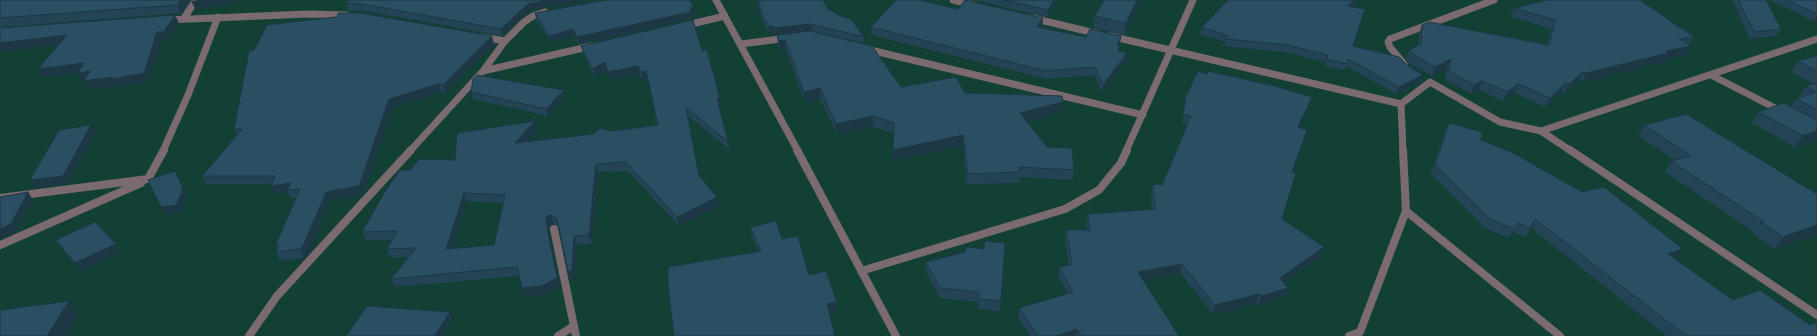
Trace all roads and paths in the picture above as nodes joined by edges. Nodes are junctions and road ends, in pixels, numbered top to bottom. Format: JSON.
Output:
{"nodes":[{"id":1,"x":196,"y":0,"type":"edge"},
{"id":2,"x":716,"y":0,"type":"edge"},
{"id":3,"x":953,"y":0,"type":"edge"},
{"id":4,"x":1193,"y":0,"type":"edge"},
{"id":5,"x":1494,"y":0,"type":"edge"},
{"id":6,"x":984,"y":7,"type":"edge"},
{"id":7,"x":555,"y":10,"type":"edge"},
{"id":8,"x":218,"y":16,"type":"junction"},
{"id":9,"x":357,"y":16,"type":"edge"},
{"id":10,"x":725,"y":16,"type":"junction"},
{"id":11,"x":1023,"y":16,"type":"edge"},
{"id":12,"x":184,"y":18,"type":"junction"},
{"id":13,"x":161,"y":20,"type":"edge"},
{"id":14,"x":678,"y":27,"type":"edge"},
{"id":15,"x":473,"y":35,"type":"edge"},
{"id":16,"x":800,"y":37,"type":"edge"},
{"id":17,"x":1817,"y":39,"type":"edge"},
{"id":18,"x":505,"y":41,"type":"junction"},
{"id":19,"x":600,"y":44,"type":"edge"},
{"id":20,"x":741,"y":44,"type":"junction"},
{"id":21,"x":857,"y":47,"type":"edge"},
{"id":22,"x":1171,"y":51,"type":"junction"},
{"id":23,"x":1407,"y":68,"type":"edge"},
{"id":24,"x":483,"y":71,"type":"junction"},
{"id":25,"x":1711,"y":74,"type":"junction"},
{"id":26,"x":1401,"y":104,"type":"junction"},
{"id":27,"x":1143,"y":115,"type":"junction"},
{"id":28,"x":1789,"y":115,"type":"edge"},
{"id":29,"x":1541,"y":131,"type":"junction"},
{"id":30,"x":148,"y":179,"type":"junction"},
{"id":31,"x":0,"y":198,"type":"edge"},
{"id":32,"x":1406,"y":211,"type":"junction"},
{"id":33,"x":554,"y":229,"type":"dead end"},
{"id":34,"x":0,"y":245,"type":"edge"},
{"id":35,"x":861,"y":271,"type":"junction"},
{"id":36,"x":1817,"y":315,"type":"edge"},
{"id":37,"x":575,"y":331,"type":"edge"},
{"id":38,"x":249,"y":336,"type":"edge"},
{"id":39,"x":558,"y":336,"type":"edge"},
{"id":40,"x":896,"y":336,"type":"edge"},
{"id":41,"x":1349,"y":336,"type":"edge"},
{"id":42,"x":1560,"y":336,"type":"edge"}],
"edges":[{"from":1,"to":12,"type":"street"},
{"from":2,"to":10,"type":"street"},
{"from":3,"to":6,"type":"street"},
{"from":4,"to":22,"type":"street"},
{"from":5,"to":23,"type":"street"},
{"from":7,"to":18,"type":"street"},
{"from":8,"to":9,"type":"street"},
{"from":8,"to":12,"type":"street"},
{"from":8,"to":30,"type":"street"},
{"from":10,"to":14,"type":"street"},
{"from":10,"to":20,"type":"street"},
{"from":11,"to":22,"type":"street"},
{"from":12,"to":13,"type":"street"},
{"from":15,"to":18,"type":"street"},
{"from":16,"to":20,"type":"street"},
{"from":17,"to":25,"type":"street"},
{"from":18,"to":24,"type":"street"},
{"from":19,"to":24,"type":"street"},
{"from":20,"to":35,"type":"street"},
{"from":21,"to":27,"type":"street"},
{"from":22,"to":26,"type":"street"},
{"from":22,"to":27,"type":"street"},
{"from":24,"to":38,"type":"street"},
{"from":25,"to":28,"type":"street"},
{"from":25,"to":29,"type":"street"},
{"from":26,"to":29,"type":"street"},
{"from":26,"to":32,"type":"street"},
{"from":27,"to":35,"type":"street"},
{"from":29,"to":36,"type":"street"},
{"from":30,"to":31,"type":"street"},
{"from":30,"to":34,"type":"street"},
{"from":32,"to":41,"type":"street"},
{"from":32,"to":42,"type":"street"},
{"from":33,"to":37,"type":"street"},
{"from":35,"to":40,"type":"street"},
{"from":37,"to":39,"type":"street"}]}
